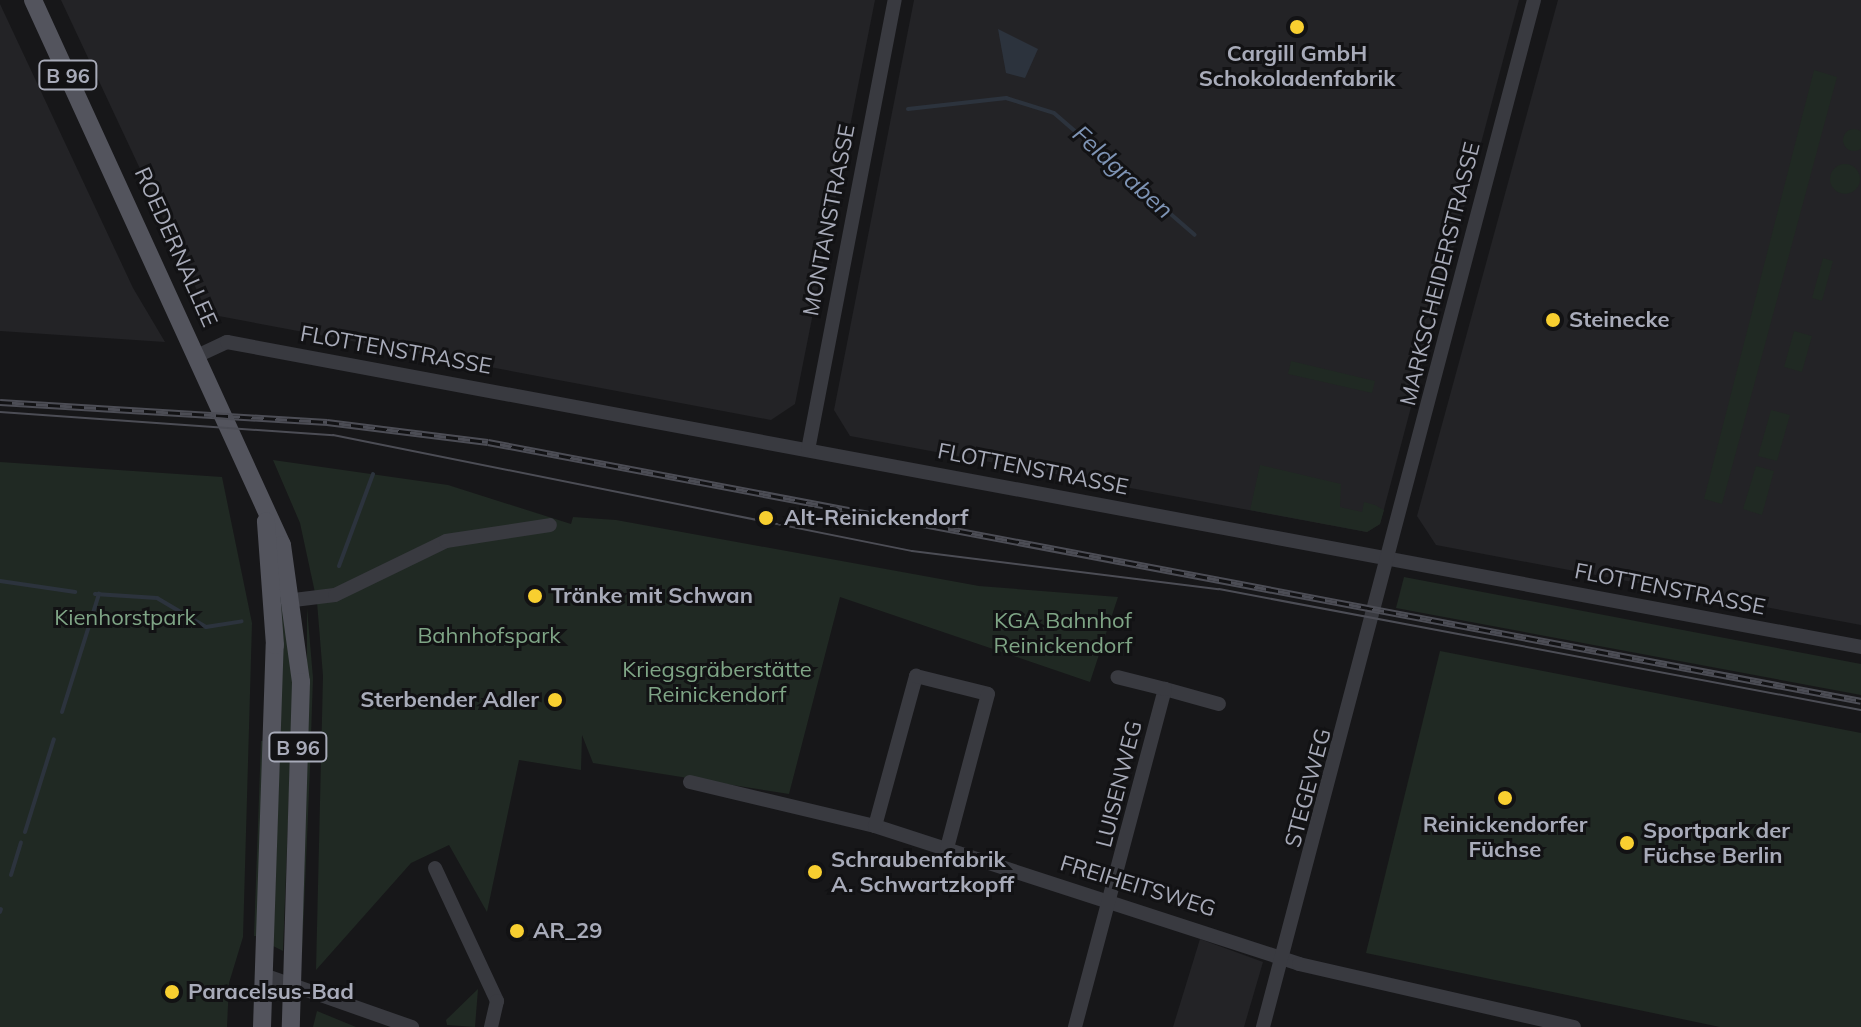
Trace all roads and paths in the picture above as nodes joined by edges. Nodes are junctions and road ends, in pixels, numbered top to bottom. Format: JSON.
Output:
{"nodes":[{"id":1,"x":33,"y":0,"type":"edge"},
{"id":2,"x":895,"y":0,"type":"edge"},
{"id":3,"x":1534,"y":0,"type":"edge"},
{"id":4,"x":199,"y":355,"type":"junction"},
{"id":5,"x":808,"y":450,"type":"junction"},
{"id":6,"x":266,"y":518,"type":"junction"},
{"id":7,"x":550,"y":525,"type":"dead end"},
{"id":8,"x":1389,"y":559,"type":"junction"},
{"id":9,"x":294,"y":600,"type":"junction"},
{"id":10,"x":1861,"y":647,"type":"edge"},
{"id":11,"x":1117,"y":677,"type":"dead end"},
{"id":12,"x":1165,"y":689,"type":"junction"},
{"id":13,"x":1219,"y":704,"type":"dead end"},
{"id":14,"x":690,"y":782,"type":"dead end"},
{"id":15,"x":875,"y":826,"type":"junction"},
{"id":16,"x":947,"y":848,"type":"junction"},
{"id":17,"x":435,"y":868,"type":"dead end"},
{"id":18,"x":1112,"y":900,"type":"junction"},
{"id":19,"x":1286,"y":956,"type":"junction"},
{"id":20,"x":264,"y":975,"type":"junction"},
{"id":21,"x":291,"y":981,"type":"junction"},
{"id":22,"x":262,"y":1027,"type":"edge"},
{"id":23,"x":291,"y":1027,"type":"edge"},
{"id":24,"x":411,"y":1027,"type":"edge"},
{"id":25,"x":491,"y":1027,"type":"edge"},
{"id":26,"x":1075,"y":1027,"type":"edge"},
{"id":27,"x":1263,"y":1027,"type":"edge"},
{"id":28,"x":1574,"y":1027,"type":"edge"}],
"edges":[{"from":1,"to":4,"type":"main road","name":"ROEDERNALLEE","number":"B 96"},
{"from":2,"to":5,"type":"street","name":"MONTANSTRASSE"},
{"from":3,"to":8,"type":"street","name":"MARKSCHEIDERSTRASSE"},
{"from":4,"to":5,"type":"street","name":"FLOTTENSTRASSE"},
{"from":4,"to":6,"type":"main road","name":"ROEDERNALLEE","number":"B 96"},
{"from":5,"to":8,"type":"street","name":"FLOTTENSTRASSE"},
{"from":6,"to":9,"type":"main road","name":"ROEDERNALLEE","number":"B 96"},
{"from":6,"to":20,"type":"main road","name":"ROEDERNALLEE","number":"B 96"},
{"from":7,"to":9,"type":"street"},
{"from":8,"to":10,"type":"street","name":"FLOTTENSTRASSE"},
{"from":8,"to":19,"type":"street","name":"STEGEWEG"},
{"from":9,"to":21,"type":"main road","name":"ROEDERNALLEE","number":"B 96"},
{"from":11,"to":12,"type":"street"},
{"from":12,"to":13,"type":"street"},
{"from":12,"to":18,"type":"street","name":"LUISENWEG"},
{"from":14,"to":15,"type":"street","name":"FREIHEITSWEG"},
{"from":15,"to":16,"type":"street","name":"FREIHEITSWEG"},
{"from":15,"to":16,"type":"street"},
{"from":16,"to":18,"type":"street","name":"FREIHEITSWEG"},
{"from":17,"to":25,"type":"street"},
{"from":18,"to":19,"type":"street","name":"FREIHEITSWEG"},
{"from":18,"to":26,"type":"street","name":"LUISENWEG"},
{"from":19,"to":27,"type":"street","name":"STEGEWEG"},
{"from":19,"to":28,"type":"street","name":"FREIHEITSWEG"},
{"from":20,"to":21,"type":"street"},
{"from":20,"to":22,"type":"main road","name":"ROEDERNALLEE","number":"B 96"},
{"from":21,"to":23,"type":"main road","name":"ROEDERNALLEE","number":"B 96"},
{"from":21,"to":24,"type":"street"}]}
